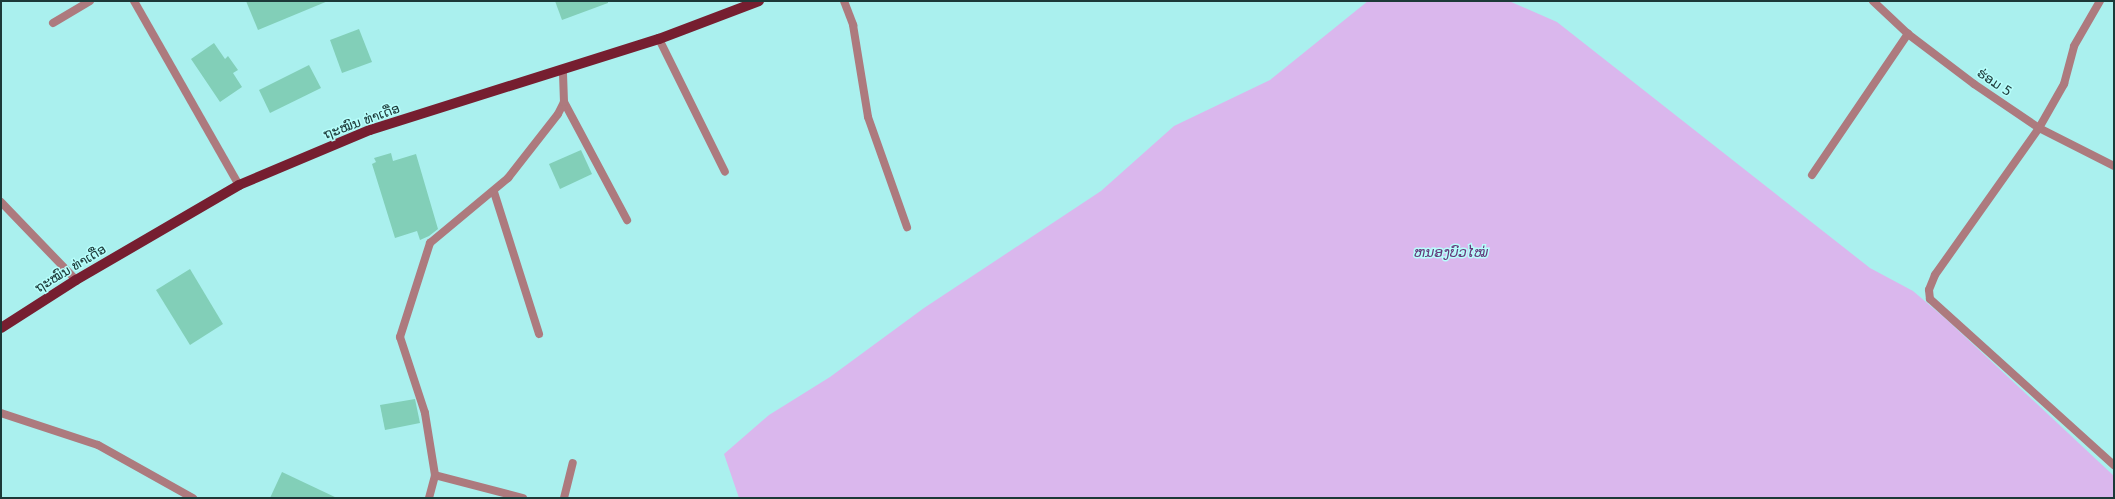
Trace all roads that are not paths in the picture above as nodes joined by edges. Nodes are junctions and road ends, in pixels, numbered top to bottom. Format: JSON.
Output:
{"nodes":[{"id":1,"x":90,"y":1,"type":"edge"},
{"id":2,"x":134,"y":1,"type":"edge"},
{"id":3,"x":759,"y":1,"type":"edge"},
{"id":4,"x":844,"y":1,"type":"edge"},
{"id":5,"x":1873,"y":1,"type":"edge"},
{"id":6,"x":2100,"y":1,"type":"edge"},
{"id":7,"x":53,"y":24,"type":"dead end"},
{"id":8,"x":1908,"y":34,"type":"junction"},
{"id":9,"x":659,"y":38,"type":"junction"},
{"id":10,"x":563,"y":70,"type":"junction"},
{"id":11,"x":564,"y":102,"type":"junction"},
{"id":12,"x":2039,"y":128,"type":"junction"},
{"id":13,"x":2114,"y":166,"type":"edge"},
{"id":14,"x":725,"y":172,"type":"dead end"},
{"id":15,"x":1812,"y":175,"type":"dead end"},
{"id":16,"x":239,"y":185,"type":"junction"},
{"id":17,"x":494,"y":192,"type":"junction"},
{"id":18,"x":1,"y":202,"type":"edge"},
{"id":19,"x":626,"y":220,"type":"dead end"},
{"id":20,"x":907,"y":226,"type":"dead end"},
{"id":21,"x":76,"y":280,"type":"junction"},
{"id":22,"x":1,"y":328,"type":"edge"},
{"id":23,"x":539,"y":334,"type":"dead end"},
{"id":24,"x":1,"y":413,"type":"edge"},
{"id":25,"x":573,"y":463,"type":"dead end"},
{"id":26,"x":2114,"y":465,"type":"edge"},
{"id":27,"x":435,"y":475,"type":"junction"},
{"id":28,"x":180,"y":495,"type":"edge"},
{"id":29,"x":193,"y":498,"type":"edge"},
{"id":30,"x":429,"y":498,"type":"edge"},
{"id":31,"x":523,"y":498,"type":"edge"},
{"id":32,"x":564,"y":498,"type":"edge"}],
"edges":[{"from":1,"to":7,"type":"street"},
{"from":2,"to":16,"type":"street"},
{"from":3,"to":9,"type":"main road","name":"ຖະໝົນ ທ່າເດື່ອ"},
{"from":4,"to":20,"type":"street"},
{"from":5,"to":8,"type":"street","name":"ຮ່ອມ 5"},
{"from":6,"to":12,"type":"street"},
{"from":8,"to":12,"type":"street","name":"ຮ່ອມ 5"},
{"from":8,"to":15,"type":"street"},
{"from":9,"to":10,"type":"main road","name":"ຖະໝົນ ທ່າເດື່ອ"},
{"from":9,"to":14,"type":"street"},
{"from":10,"to":11,"type":"street"},
{"from":10,"to":16,"type":"main road","name":"ຖະໝົນ ທ່າເດື່ອ"},
{"from":11,"to":17,"type":"street"},
{"from":11,"to":19,"type":"street"},
{"from":12,"to":13,"type":"street","name":"ຮ່ອມ 5"},
{"from":12,"to":26,"type":"street"},
{"from":16,"to":21,"type":"main road","name":"ຖະໝົນ ທ່າເດື່ອ"},
{"from":17,"to":23,"type":"street"},
{"from":17,"to":27,"type":"street"},
{"from":18,"to":21,"type":"street"},
{"from":21,"to":22,"type":"main road","name":"ຖະໝົນ ທ່າເດື່ອ"},
{"from":24,"to":28,"type":"street"},
{"from":25,"to":32,"type":"street"},
{"from":27,"to":30,"type":"street"},
{"from":27,"to":31,"type":"street"},
{"from":28,"to":29,"type":"street"}]}
